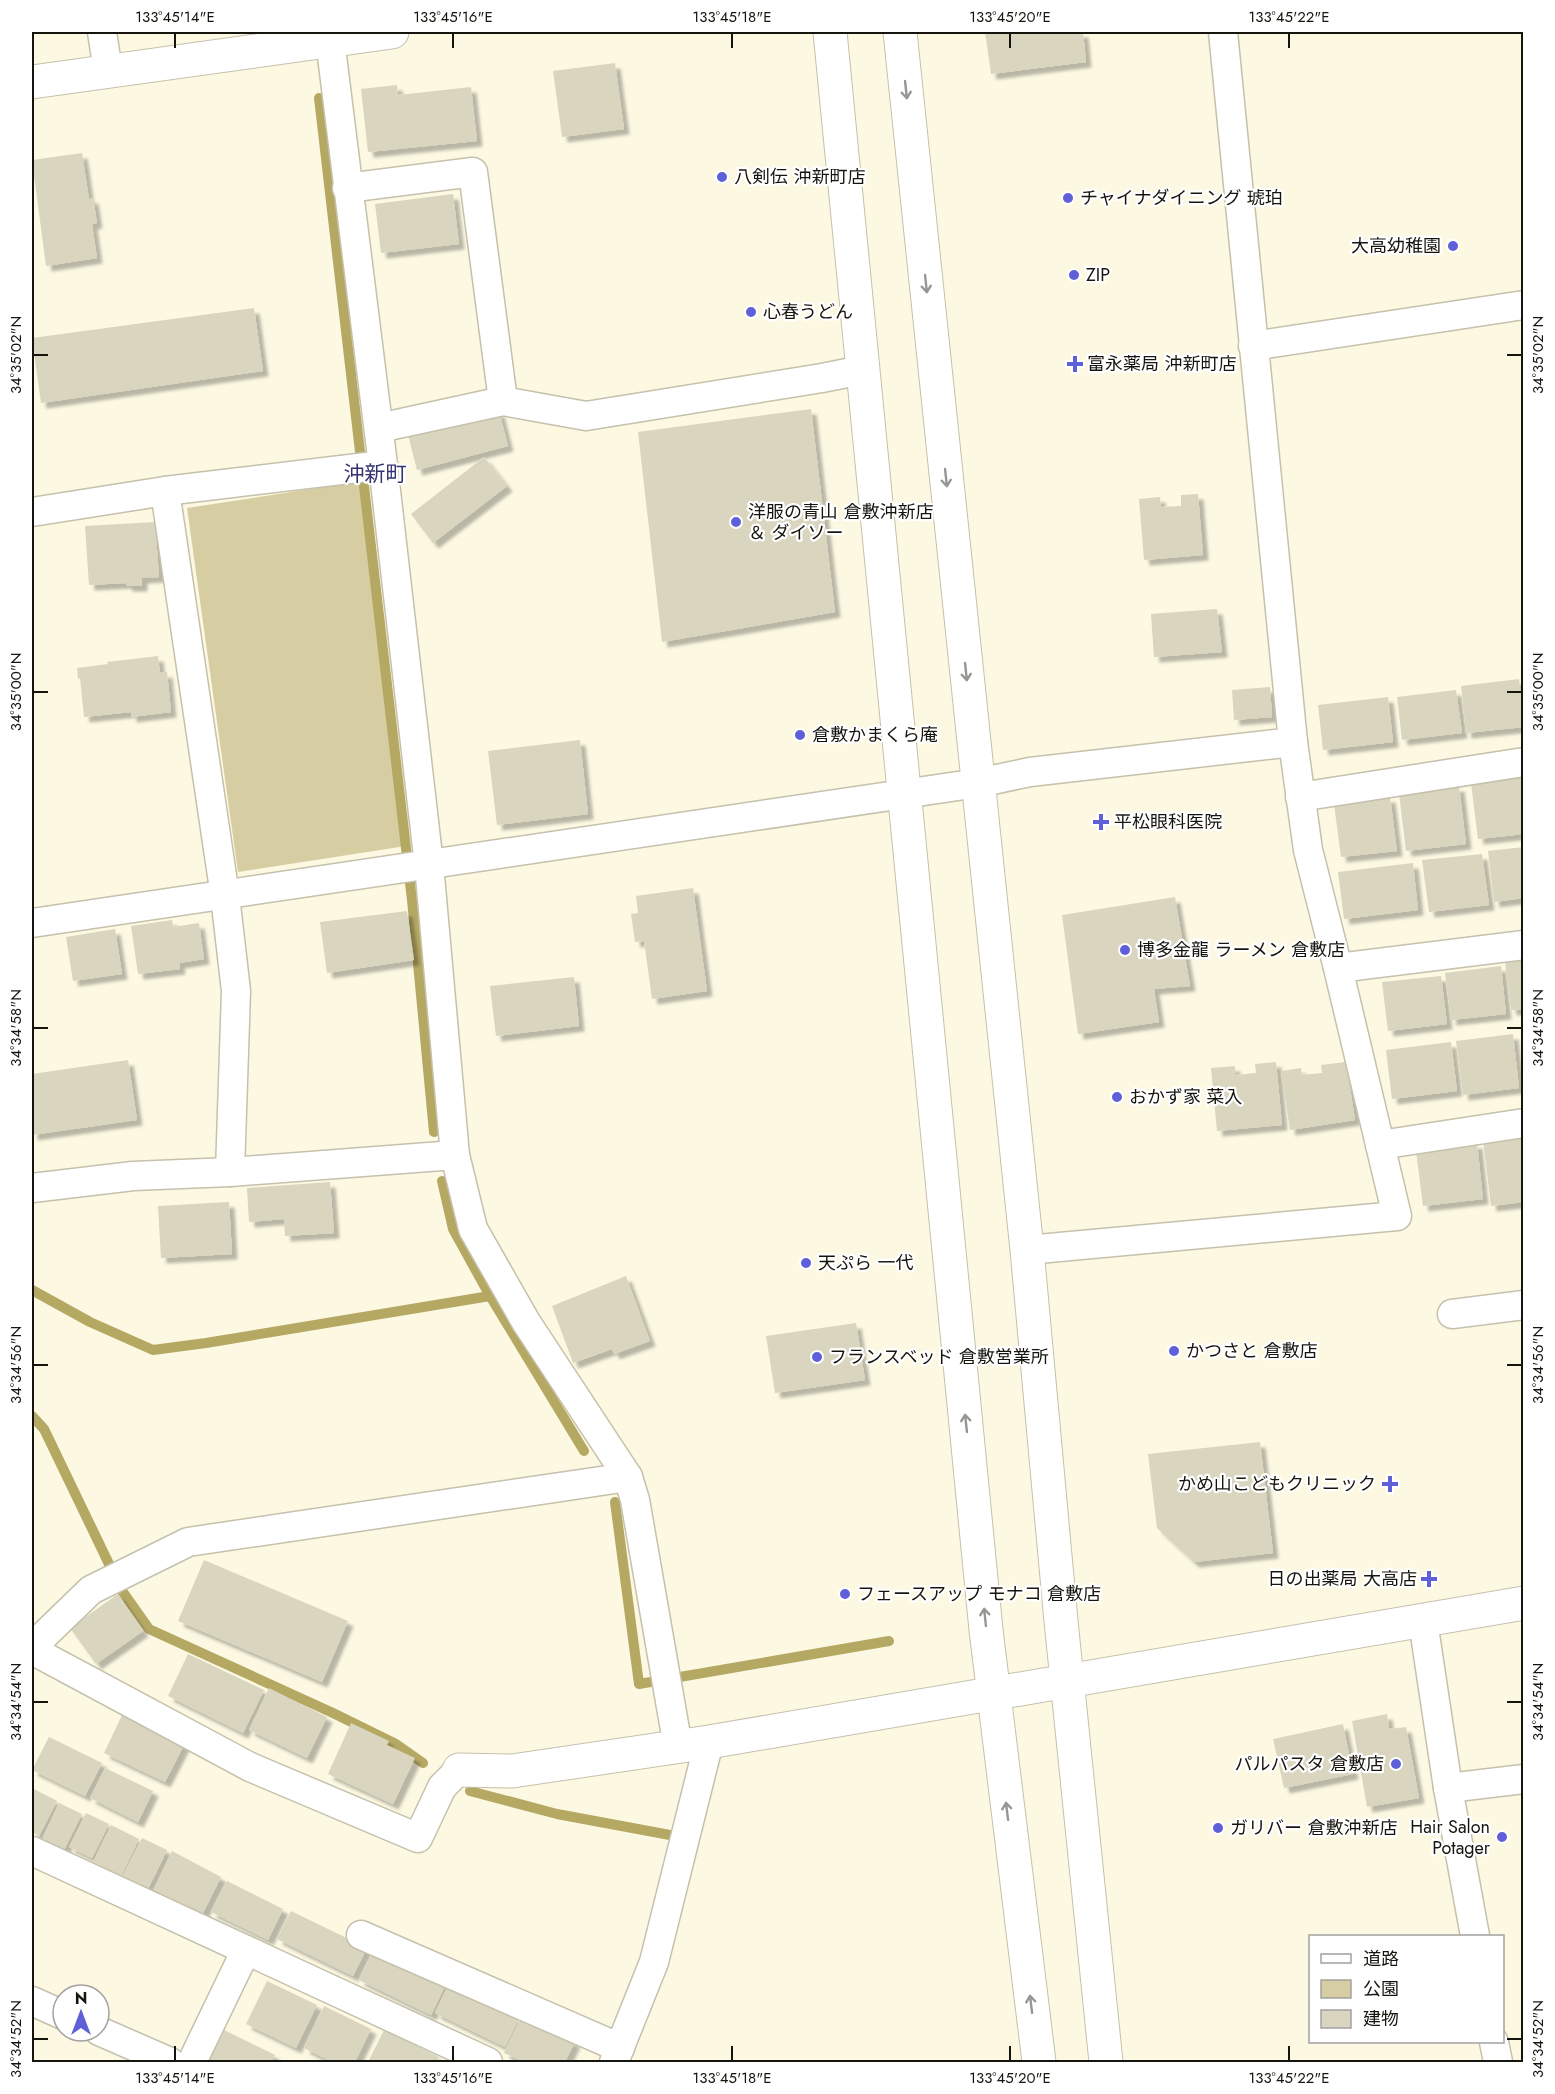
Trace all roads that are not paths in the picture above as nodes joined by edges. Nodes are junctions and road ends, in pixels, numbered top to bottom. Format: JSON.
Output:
{"nodes":[{"id":1,"x":102,"y":32,"type":"edge"},
{"id":2,"x":392,"y":32,"type":"edge"},
{"id":3,"x":830,"y":32,"type":"edge"},
{"id":4,"x":900,"y":32,"type":"edge"},
{"id":5,"x":1223,"y":32,"type":"edge"},
{"id":6,"x":344,"y":36,"type":"edge"},
{"id":7,"x":108,"y":71,"type":"junction"},
{"id":8,"x":32,"y":82,"type":"edge"},
{"id":9,"x":347,"y":188,"type":"junction"},
{"id":10,"x":1524,"y":305,"type":"edge"},
{"id":11,"x":1253,"y":346,"type":"junction"},
{"id":12,"x":862,"y":370,"type":"junction"},
{"id":13,"x":503,"y":401,"type":"junction"},
{"id":14,"x":379,"y":428,"type":"junction"},
{"id":15,"x":371,"y":466,"type":"junction"},
{"id":16,"x":165,"y":491,"type":"junction"},
{"id":17,"x":32,"y":512,"type":"edge"},
{"id":18,"x":1293,"y":742,"type":"junction"},
{"id":19,"x":1524,"y":762,"type":"edge"},
{"id":20,"x":978,"y":783,"type":"junction"},
{"id":21,"x":904,"y":794,"type":"junction"},
{"id":22,"x":1300,"y":797,"type":"junction"},
{"id":23,"x":416,"y":867,"type":"junction"},
{"id":24,"x":225,"y":896,"type":"junction"},
{"id":25,"x":32,"y":923,"type":"edge"},
{"id":26,"x":1524,"y":945,"type":"edge"},
{"id":27,"x":1338,"y":968,"type":"junction"},
{"id":28,"x":1524,"y":1123,"type":"edge"},
{"id":29,"x":1380,"y":1145,"type":"junction"},
{"id":30,"x":455,"y":1155,"type":"junction"},
{"id":31,"x":230,"y":1172,"type":"junction"},
{"id":32,"x":32,"y":1188,"type":"edge"},
{"id":33,"x":1027,"y":1250,"type":"junction"},
{"id":34,"x":1524,"y":1305,"type":"edge"},
{"id":35,"x":1452,"y":1314,"type":"dead end"},
{"id":36,"x":628,"y":1477,"type":"junction"},
{"id":37,"x":1524,"y":1603,"type":"edge"},
{"id":38,"x":1423,"y":1621,"type":"junction"},
{"id":39,"x":32,"y":1648,"type":"edge"},
{"id":40,"x":1068,"y":1682,"type":"junction"},
{"id":41,"x":994,"y":1694,"type":"junction"},
{"id":42,"x":693,"y":1745,"type":"junction"},
{"id":43,"x":459,"y":1770,"type":"joint"},
{"id":44,"x":1524,"y":1779,"type":"edge"},
{"id":45,"x":1448,"y":1788,"type":"junction"},
{"id":46,"x":32,"y":1851,"type":"edge"},
{"id":47,"x":361,"y":1935,"type":"dead end"},
{"id":48,"x":1475,"y":1935,"type":"edge"},
{"id":49,"x":246,"y":1950,"type":"junction"},
{"id":50,"x":32,"y":2001,"type":"edge"},
{"id":51,"x":51,"y":2010,"type":"edge"},
{"id":52,"x":111,"y":2036,"type":"edge"},
{"id":53,"x":1494,"y":2043,"type":"edge"},
{"id":54,"x":617,"y":2055,"type":"edge"},
{"id":55,"x":170,"y":2062,"type":"edge"},
{"id":56,"x":192,"y":2062,"type":"edge"},
{"id":57,"x":488,"y":2062,"type":"edge"},
{"id":58,"x":1039,"y":2062,"type":"edge"},
{"id":59,"x":1106,"y":2062,"type":"edge"},
{"id":60,"x":1498,"y":2062,"type":"edge"}],
"edges":[{"from":1,"to":7,"type":"street"},
{"from":2,"to":6,"type":"street"},
{"from":3,"to":12,"type":"street"},
{"from":4,"to":20,"type":"street","one_way":true},
{"from":5,"to":11,"type":"street"},
{"from":6,"to":7,"type":"street"},
{"from":6,"to":9,"type":"street"},
{"from":7,"to":8,"type":"street"},
{"from":9,"to":13,"type":"street"},
{"from":9,"to":14,"type":"street"},
{"from":10,"to":11,"type":"street"},
{"from":11,"to":18,"type":"street"},
{"from":12,"to":13,"type":"street"},
{"from":12,"to":21,"type":"street"},
{"from":13,"to":14,"type":"street"},
{"from":14,"to":15,"type":"street"},
{"from":15,"to":16,"type":"street"},
{"from":15,"to":23,"type":"street"},
{"from":16,"to":17,"type":"street"},
{"from":16,"to":24,"type":"street"},
{"from":18,"to":20,"type":"street"},
{"from":18,"to":22,"type":"street"},
{"from":19,"to":22,"type":"street"},
{"from":20,"to":21,"type":"street"},
{"from":20,"to":33,"type":"street"},
{"from":21,"to":23,"type":"street"},
{"from":41,"to":21,"type":"street","one_way":true},
{"from":22,"to":27,"type":"street"},
{"from":23,"to":24,"type":"street"},
{"from":23,"to":30,"type":"street"},
{"from":24,"to":25,"type":"street"},
{"from":24,"to":31,"type":"street"},
{"from":26,"to":27,"type":"street"},
{"from":27,"to":29,"type":"street"},
{"from":28,"to":29,"type":"street"},
{"from":29,"to":33,"type":"street"},
{"from":30,"to":31,"type":"street"},
{"from":30,"to":36,"type":"street"},
{"from":31,"to":32,"type":"street"},
{"from":33,"to":40,"type":"street"},
{"from":34,"to":35,"type":"street"},
{"from":36,"to":39,"type":"street"},
{"from":36,"to":42,"type":"street"},
{"from":37,"to":38,"type":"street"},
{"from":38,"to":40,"type":"street"},
{"from":38,"to":45,"type":"street"},
{"from":39,"to":43,"type":"street"},
{"from":40,"to":41,"type":"street"},
{"from":40,"to":59,"type":"street"},
{"from":41,"to":42,"type":"street"},
{"from":58,"to":41,"type":"street","one_way":true},
{"from":42,"to":43,"type":"street"},
{"from":42,"to":54,"type":"street"},
{"from":44,"to":45,"type":"street"},
{"from":45,"to":48,"type":"street"},
{"from":46,"to":49,"type":"street"},
{"from":47,"to":54,"type":"street"},
{"from":49,"to":56,"type":"street"},
{"from":49,"to":57,"type":"street"},
{"from":50,"to":51,"type":"street"},
{"from":52,"to":55,"type":"street"},
{"from":53,"to":60,"type":"street"}]}
